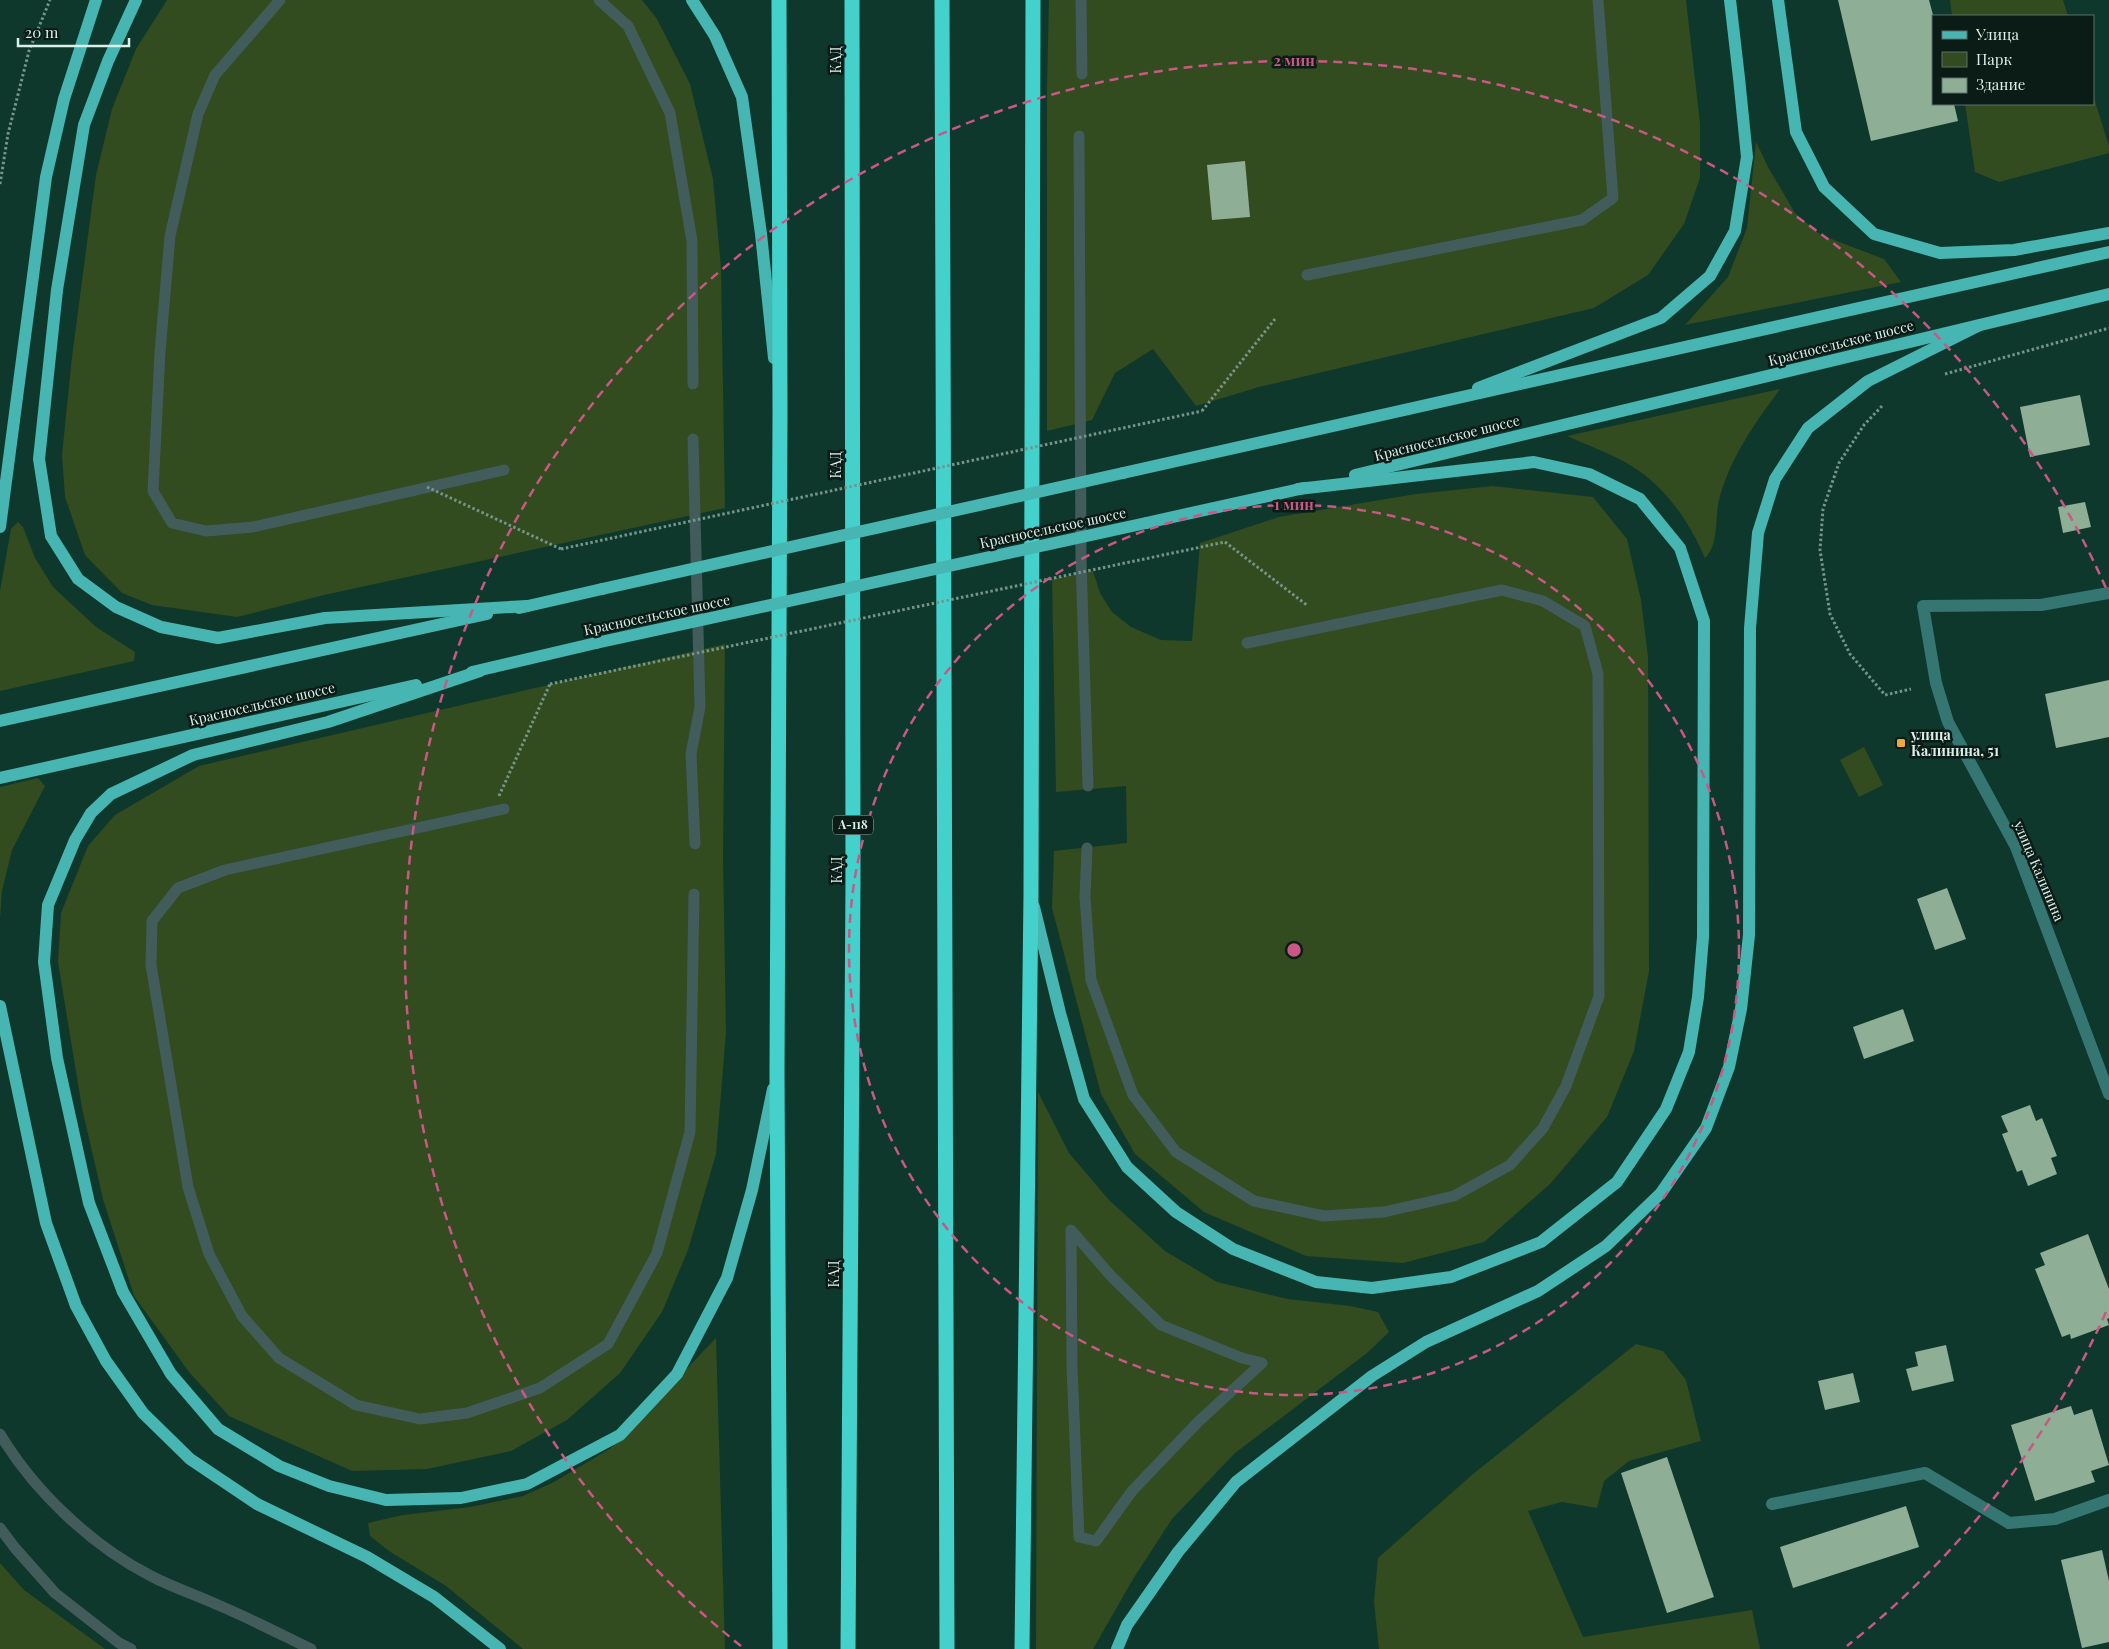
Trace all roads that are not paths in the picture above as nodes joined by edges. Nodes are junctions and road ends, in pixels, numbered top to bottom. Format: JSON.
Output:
{"nodes":[{"id":1,"x":96,"y":0,"type":"edge"},
{"id":2,"x":136,"y":0,"type":"edge"},
{"id":3,"x":692,"y":0,"type":"edge"},
{"id":4,"x":779,"y":0,"type":"edge"},
{"id":5,"x":852,"y":0,"type":"edge"},
{"id":6,"x":942,"y":0,"type":"edge"},
{"id":7,"x":1033,"y":0,"type":"edge"},
{"id":8,"x":1038,"y":0,"type":"edge"},
{"id":9,"x":1730,"y":0,"type":"edge"},
{"id":10,"x":1778,"y":0,"type":"edge"},
{"id":11,"x":1034,"y":66,"type":"junction"},
{"id":12,"x":2109,"y":233,"type":"edge"},
{"id":13,"x":2109,"y":252,"type":"edge"},
{"id":14,"x":2109,"y":294,"type":"edge"},
{"id":15,"x":1980,"y":326,"type":"junction"},
{"id":16,"x":1433,"y":404,"type":"junction"},
{"id":17,"x":780,"y":414,"type":"junction"},
{"id":18,"x":1298,"y":489,"type":"junction"},
{"id":19,"x":0,"y":527,"type":"edge"},
{"id":20,"x":2109,"y":592,"type":"edge"},
{"id":21,"x":527,"y":606,"type":"junction"},
{"id":22,"x":480,"y":671,"type":"junction"},
{"id":23,"x":0,"y":721,"type":"edge"},
{"id":24,"x":0,"y":778,"type":"edge"},
{"id":25,"x":1031,"y":894,"type":"junction"},
{"id":26,"x":0,"y":1006,"type":"edge"},
{"id":27,"x":777,"y":1072,"type":"junction"},
{"id":28,"x":2109,"y":1094,"type":"edge"},
{"id":29,"x":2109,"y":1500,"type":"edge"},
{"id":30,"x":1772,"y":1504,"type":"dead end"},
{"id":31,"x":500,"y":1649,"type":"edge"},
{"id":32,"x":780,"y":1649,"type":"edge"},
{"id":33,"x":848,"y":1649,"type":"edge"},
{"id":34,"x":947,"y":1649,"type":"edge"},
{"id":35,"x":1022,"y":1649,"type":"edge"},
{"id":36,"x":1117,"y":1649,"type":"edge"}],
"edges":[{"from":1,"to":19,"type":"main road"},
{"from":2,"to":21,"type":"main road"},
{"from":3,"to":17,"type":"main road"},
{"from":4,"to":17,"type":"highway"},
{"from":5,"to":33,"type":"highway","name":"КАД","number":"А-118"},
{"from":6,"to":34,"type":"highway"},
{"from":7,"to":11,"type":"highway"},
{"from":8,"to":11,"type":"main road"},
{"from":9,"to":16,"type":"main road"},
{"from":10,"to":12,"type":"main road"},
{"from":11,"to":25,"type":"highway"},
{"from":13,"to":16,"type":"main road","name":"Красносельское шоссе"},
{"from":14,"to":15,"type":"main road","name":"Красносельское шоссе"},
{"from":15,"to":18,"type":"main road","name":"Красносельское шоссе"},
{"from":15,"to":36,"type":"main road"},
{"from":16,"to":21,"type":"main road","name":"Красносельское шоссе","bridge":true},
{"from":17,"to":27,"type":"highway"},
{"from":18,"to":22,"type":"main road","name":"Красносельское шоссе","bridge":true},
{"from":18,"to":25,"type":"main road"},
{"from":20,"to":28,"type":"street","name":"улица Калинина"},
{"from":21,"to":23,"type":"main road","name":"Красносельское шоссе"},
{"from":22,"to":24,"type":"main road","name":"Красносельское шоссе"},
{"from":22,"to":27,"type":"main road"},
{"from":25,"to":35,"type":"highway"},
{"from":26,"to":31,"type":"main road"},
{"from":27,"to":32,"type":"highway"},
{"from":29,"to":30,"type":"street"}]}
